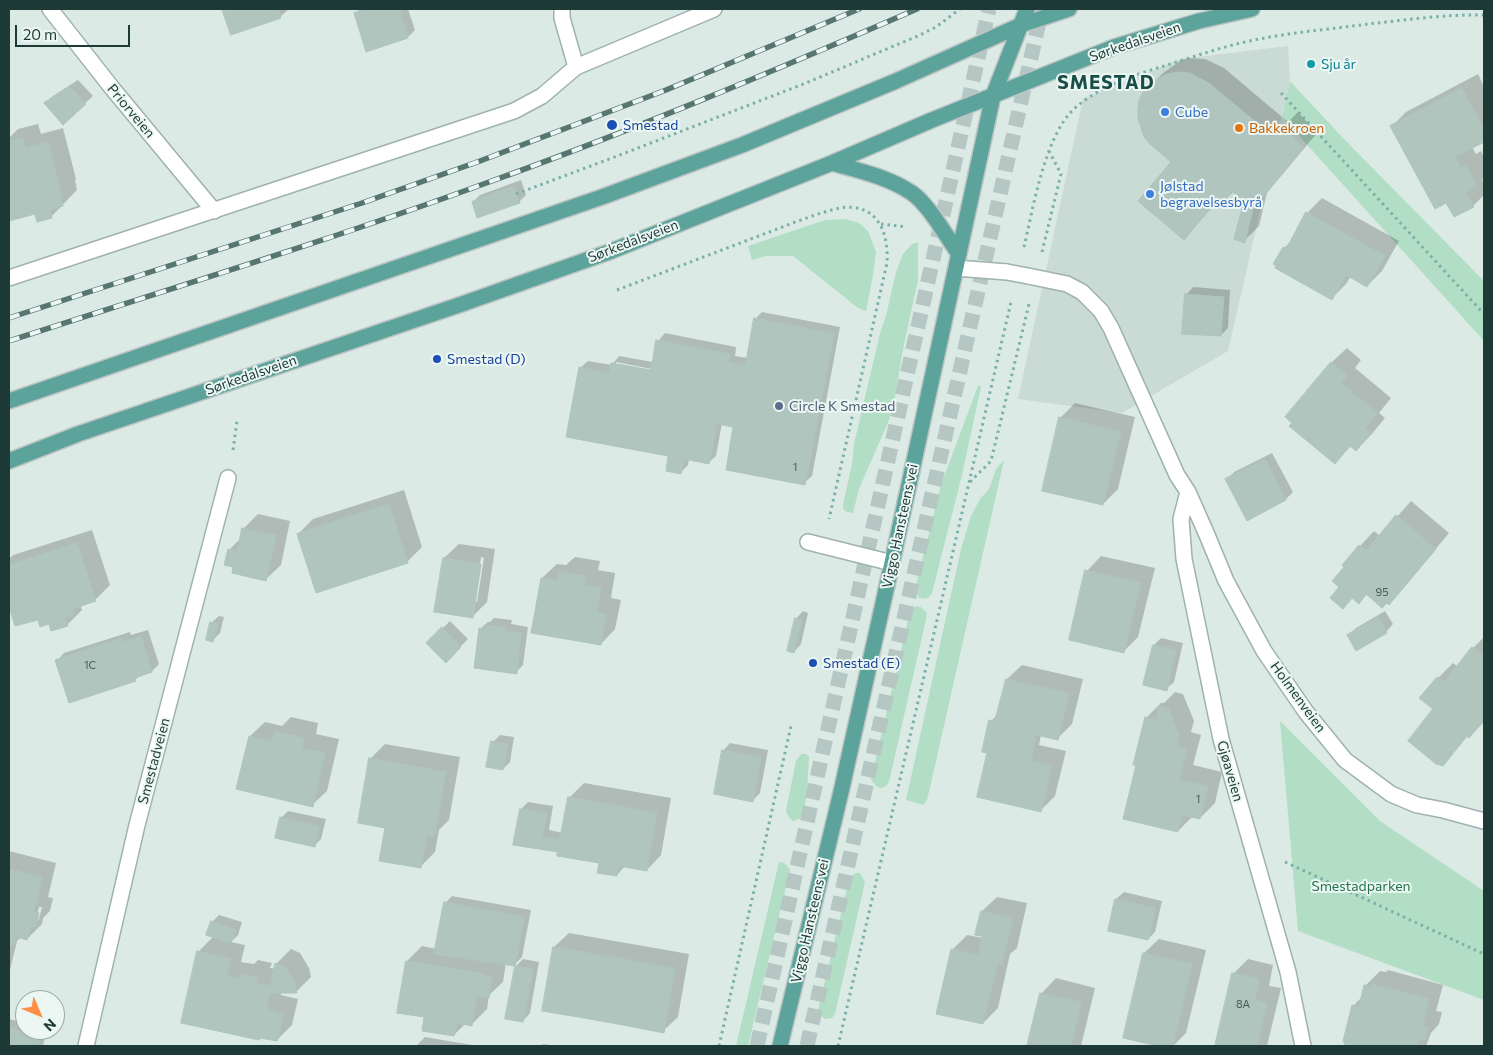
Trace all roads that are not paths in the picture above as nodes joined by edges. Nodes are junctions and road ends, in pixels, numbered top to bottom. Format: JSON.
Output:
{"nodes":[{"id":1,"x":50,"y":9,"type":"edge"},
{"id":2,"x":562,"y":9,"type":"edge"},
{"id":3,"x":714,"y":9,"type":"edge"},
{"id":4,"x":1027,"y":9,"type":"edge"},
{"id":5,"x":1069,"y":9,"type":"edge"},
{"id":6,"x":1252,"y":9,"type":"edge"},
{"id":7,"x":1021,"y":26,"type":"junction"},
{"id":8,"x":576,"y":67,"type":"junction"},
{"id":9,"x":993,"y":96,"type":"junction"},
{"id":10,"x":832,"y":163,"type":"junction"},
{"id":11,"x":214,"y":211,"type":"junction"},
{"id":12,"x":958,"y":261,"type":"junction"},
{"id":13,"x":9,"y":278,"type":"edge"},
{"id":14,"x":9,"y":401,"type":"edge"},
{"id":15,"x":9,"y":461,"type":"edge"},
{"id":16,"x":228,"y":478,"type":"dead end"},
{"id":17,"x":1188,"y":492,"type":"junction"},
{"id":18,"x":808,"y":542,"type":"dead end"},
{"id":19,"x":892,"y":563,"type":"junction"},
{"id":20,"x":1484,"y":821,"type":"edge"},
{"id":21,"x":86,"y":1046,"type":"edge"},
{"id":22,"x":780,"y":1046,"type":"edge"},
{"id":23,"x":1303,"y":1046,"type":"edge"}],
"edges":[{"from":1,"to":11,"type":"street","name":"Priorveien"},
{"from":2,"to":8,"type":"street"},
{"from":3,"to":8,"type":"street"},
{"from":4,"to":7,"type":"main road","name":"Viggo Hansteens vei"},
{"from":5,"to":7,"type":"main road"},
{"from":6,"to":9,"type":"main road","name":"Sørkedalsveien"},
{"from":7,"to":9,"type":"main road","name":"Viggo Hansteens vei"},
{"from":7,"to":14,"type":"main road"},
{"from":8,"to":11,"type":"street"},
{"from":9,"to":10,"type":"main road","name":"Sørkedalsveien"},
{"from":9,"to":12,"type":"main road","name":"Viggo Hansteens vei"},
{"from":10,"to":12,"type":"main road"},
{"from":10,"to":15,"type":"main road","name":"Sørkedalsveien"},
{"from":11,"to":13,"type":"street"},
{"from":12,"to":17,"type":"street","name":"Holmenveien","bridge":true},
{"from":12,"to":19,"type":"main road","name":"Viggo Hansteens vei"},
{"from":16,"to":21,"type":"street","name":"Smestadveien"},
{"from":17,"to":20,"type":"street","name":"Holmenveien"},
{"from":17,"to":23,"type":"street","name":"Gjøaveien"},
{"from":18,"to":19,"type":"street"},
{"from":19,"to":22,"type":"main road","name":"Viggo Hansteens vei"}]}
